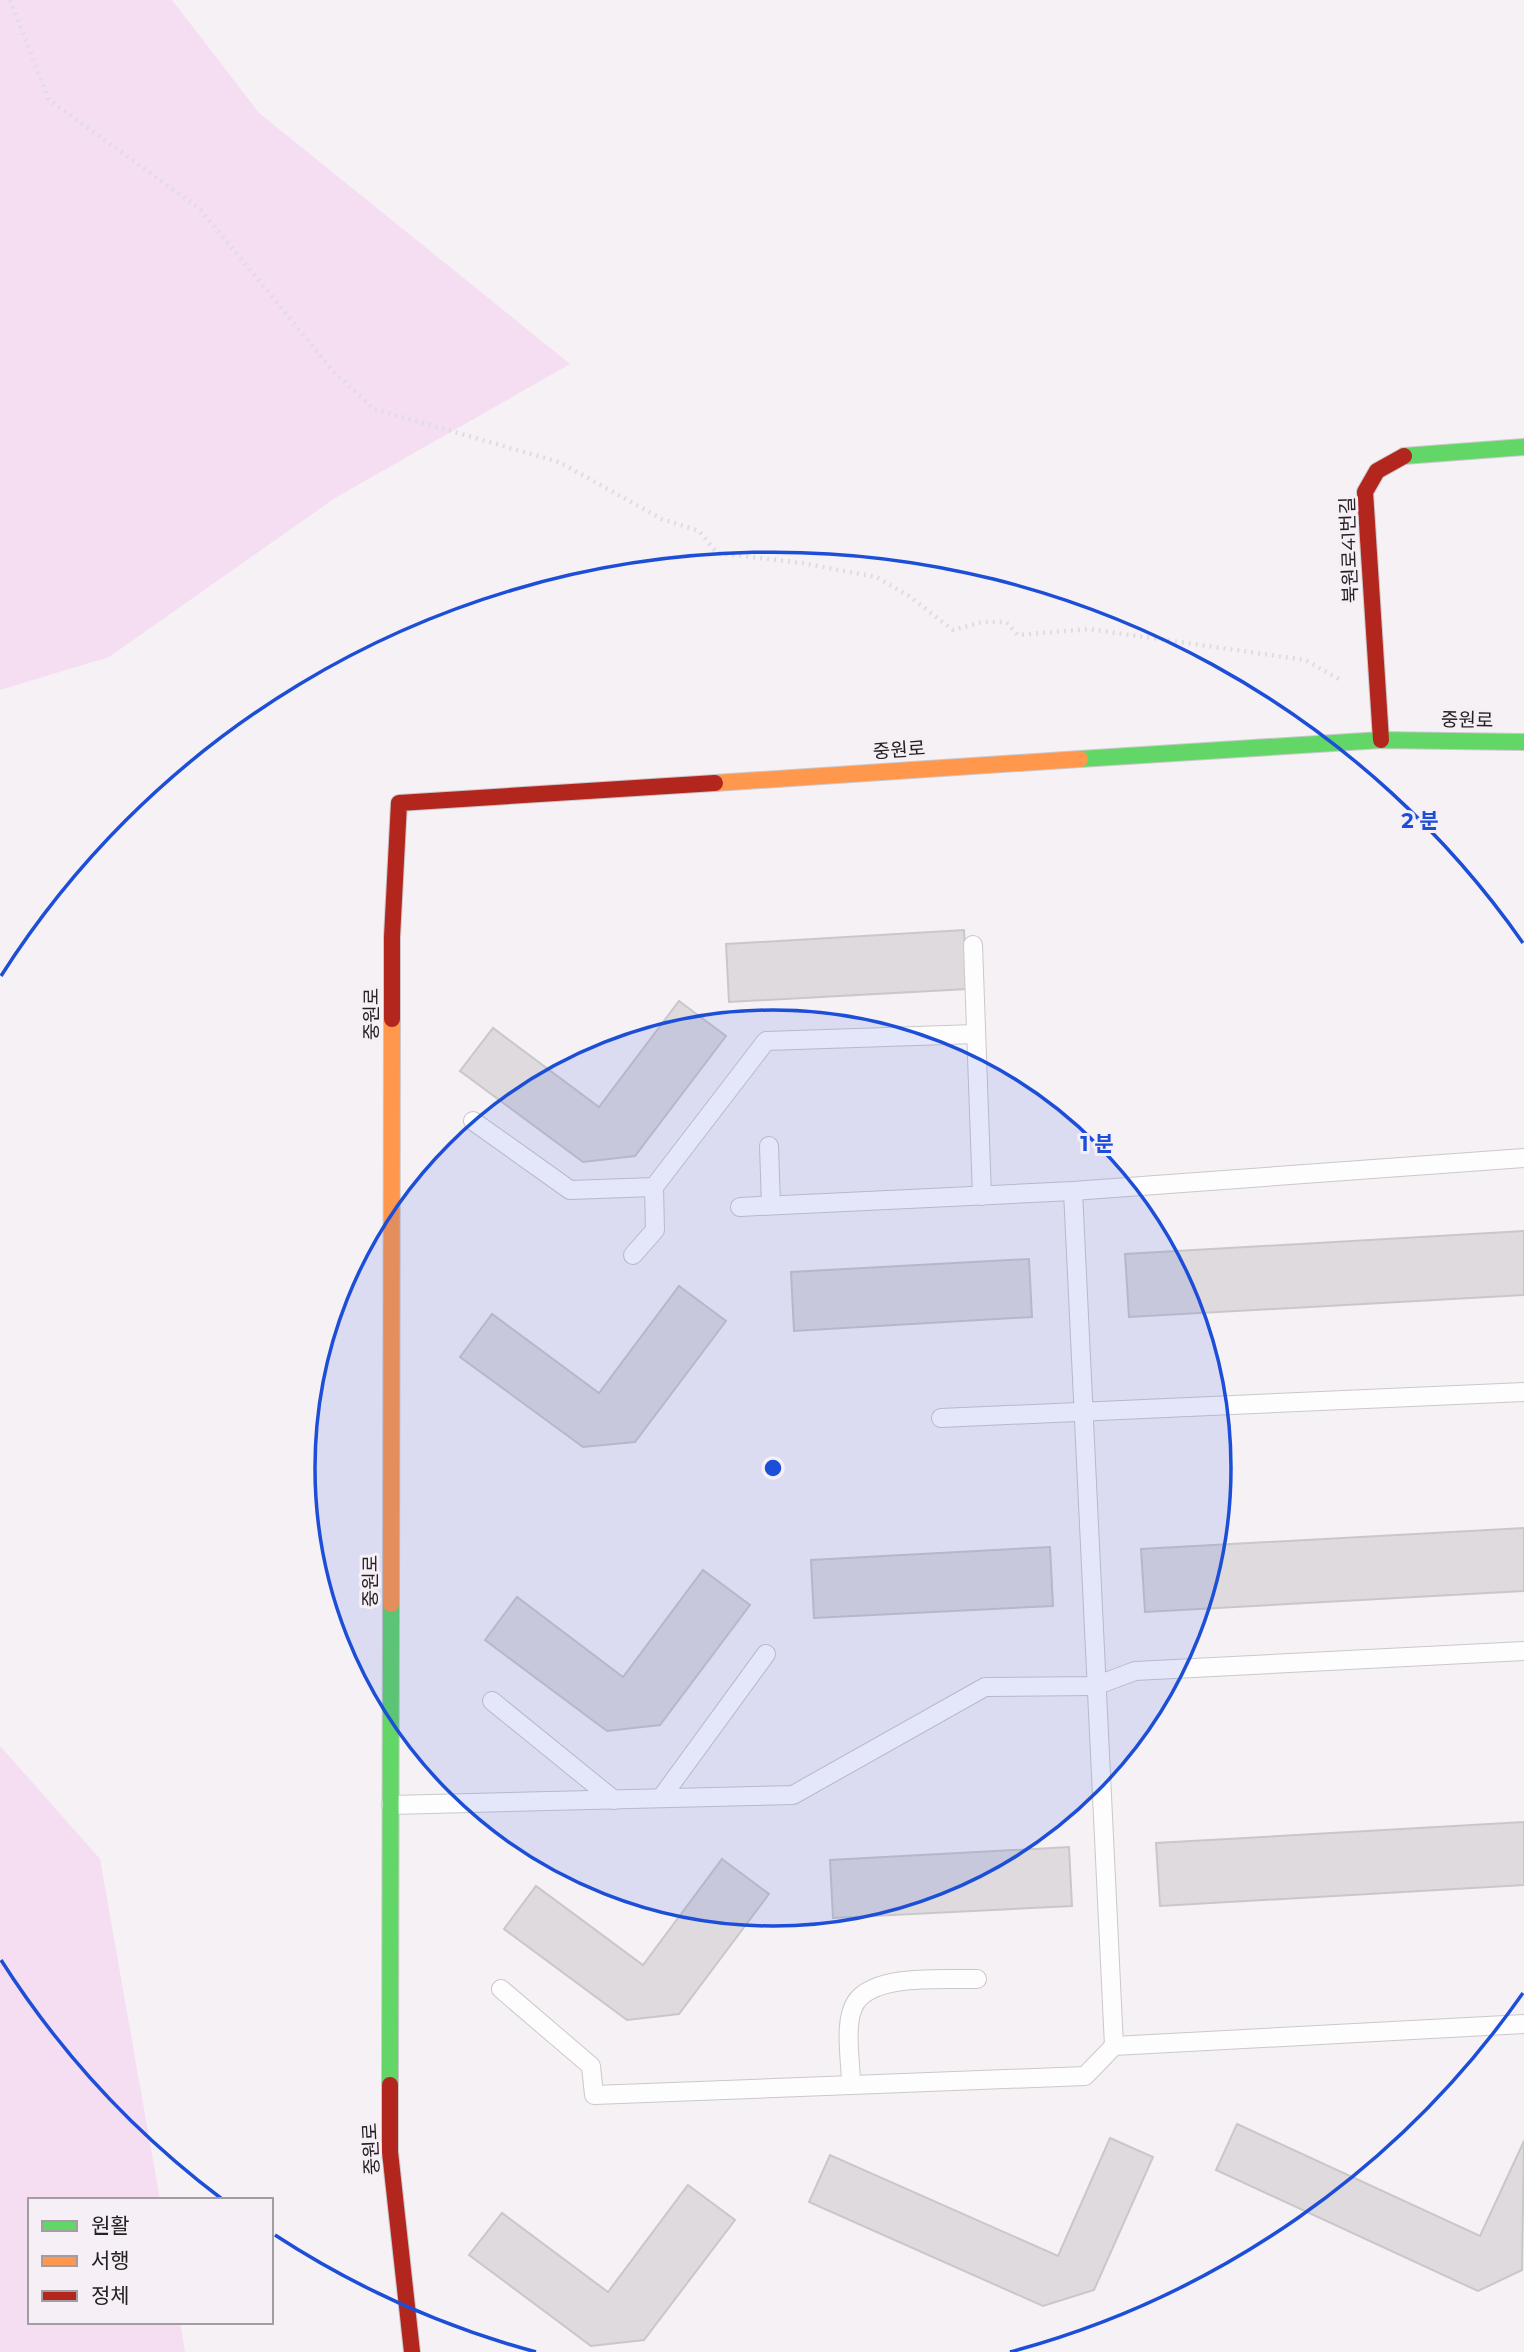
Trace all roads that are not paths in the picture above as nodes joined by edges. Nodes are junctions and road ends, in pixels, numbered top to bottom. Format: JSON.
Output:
{"nodes":[{"id":1,"x":1524,"y":447,"type":"edge"},
{"id":2,"x":1381,"y":740,"type":"junction"},
{"id":3,"x":1524,"y":742,"type":"edge"},
{"id":4,"x":973,"y":946,"type":"dead end"},
{"id":5,"x":976,"y":1034,"type":"junction"},
{"id":6,"x":473,"y":1121,"type":"dead end"},
{"id":7,"x":769,"y":1146,"type":"dead end"},
{"id":8,"x":1524,"y":1158,"type":"edge"},
{"id":9,"x":654,"y":1187,"type":"junction"},
{"id":10,"x":1073,"y":1191,"type":"junction"},
{"id":11,"x":982,"y":1196,"type":"junction"},
{"id":12,"x":772,"y":1205,"type":"junction"},
{"id":13,"x":740,"y":1207,"type":"dead end"},
{"id":14,"x":633,"y":1255,"type":"dead end"},
{"id":15,"x":1524,"y":1392,"type":"edge"},
{"id":16,"x":1083,"y":1412,"type":"junction"},
{"id":17,"x":941,"y":1418,"type":"dead end"},
{"id":18,"x":1524,"y":1651,"type":"edge"},
{"id":19,"x":766,"y":1654,"type":"dead end"},
{"id":20,"x":1095,"y":1686,"type":"junction"},
{"id":21,"x":492,"y":1701,"type":"dead end"},
{"id":22,"x":661,"y":1798,"type":"junction"},
{"id":23,"x":614,"y":1800,"type":"junction"},
{"id":24,"x":391,"y":1805,"type":"junction"},
{"id":25,"x":977,"y":1979,"type":"dead end"},
{"id":26,"x":501,"y":1989,"type":"dead end"},
{"id":27,"x":1524,"y":2024,"type":"edge"},
{"id":28,"x":1114,"y":2046,"type":"junction"},
{"id":29,"x":851,"y":2084,"type":"junction"},
{"id":30,"x":412,"y":2352,"type":"edge"}],
"edges":[{"from":1,"to":2,"type":"street","name":"북원로41번길"},
{"from":2,"to":3,"type":"street","name":"중원로"},
{"from":2,"to":24,"type":"street","name":"중원로"},
{"from":4,"to":5,"type":"lane"},
{"from":5,"to":9,"type":"lane"},
{"from":5,"to":11,"type":"lane"},
{"from":6,"to":9,"type":"lane"},
{"from":7,"to":12,"type":"lane"},
{"from":8,"to":10,"type":"lane"},
{"from":9,"to":14,"type":"lane"},
{"from":10,"to":11,"type":"lane"},
{"from":10,"to":16,"type":"lane"},
{"from":11,"to":12,"type":"lane"},
{"from":12,"to":13,"type":"lane"},
{"from":15,"to":16,"type":"lane"},
{"from":16,"to":17,"type":"lane"},
{"from":16,"to":20,"type":"lane"},
{"from":18,"to":20,"type":"lane"},
{"from":19,"to":22,"type":"lane"},
{"from":20,"to":22,"type":"lane"},
{"from":20,"to":28,"type":"lane"},
{"from":21,"to":23,"type":"lane"},
{"from":22,"to":23,"type":"lane"},
{"from":23,"to":24,"type":"lane"},
{"from":24,"to":30,"type":"street","name":"중원로"},
{"from":25,"to":29,"type":"lane"},
{"from":26,"to":29,"type":"lane"},
{"from":27,"to":28,"type":"lane"},
{"from":28,"to":29,"type":"lane"}]}
